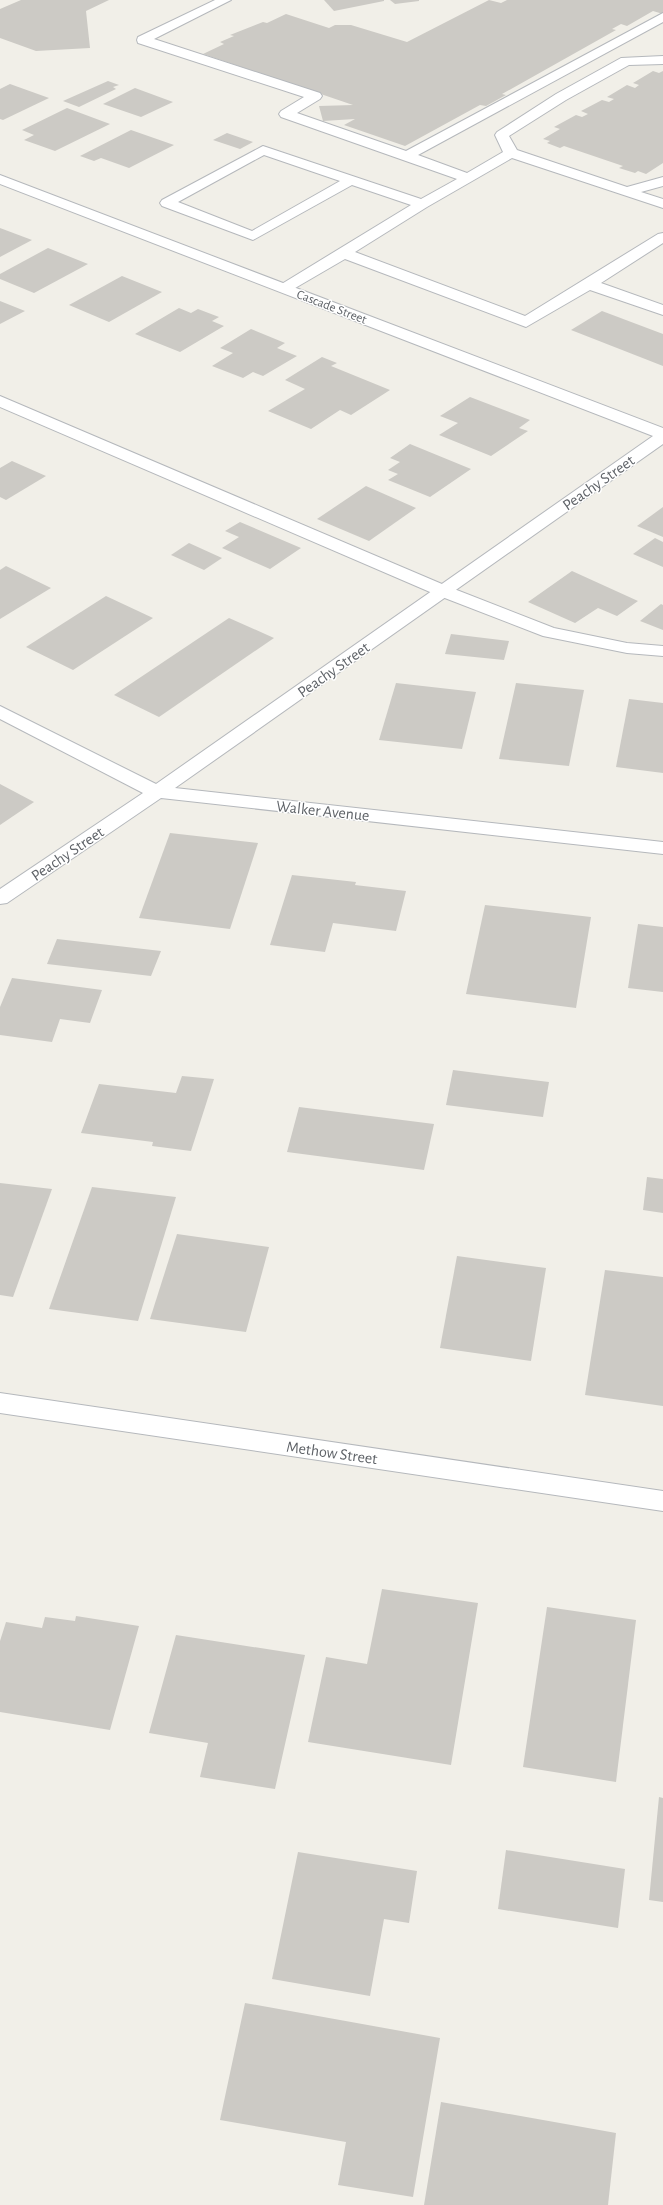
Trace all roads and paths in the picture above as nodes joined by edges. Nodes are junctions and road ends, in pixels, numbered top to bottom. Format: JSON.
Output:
{"nodes":[{"id":1,"x":225,"y":0,"type":"edge"},
{"id":2,"x":663,"y":17,"type":"edge"},
{"id":3,"x":663,"y":60,"type":"edge"},
{"id":4,"x":511,"y":153,"type":"junction"},
{"id":5,"x":407,"y":156,"type":"junction"},
{"id":6,"x":468,"y":178,"type":"junction"},
{"id":7,"x":0,"y":179,"type":"edge"},
{"id":8,"x":351,"y":180,"type":"junction"},
{"id":9,"x":663,"y":181,"type":"edge"},
{"id":10,"x":627,"y":192,"type":"junction"},
{"id":11,"x":422,"y":204,"type":"junction"},
{"id":12,"x":663,"y":204,"type":"edge"},
{"id":13,"x":663,"y":237,"type":"edge"},
{"id":14,"x":344,"y":253,"type":"junction"},
{"id":15,"x":589,"y":284,"type":"junction"},
{"id":16,"x":285,"y":288,"type":"junction"},
{"id":17,"x":663,"y":310,"type":"edge"},
{"id":18,"x":0,"y":401,"type":"edge"},
{"id":19,"x":663,"y":435,"type":"edge"},
{"id":20,"x":443,"y":591,"type":"junction"},
{"id":21,"x":663,"y":651,"type":"edge"},
{"id":22,"x":0,"y":712,"type":"edge"},
{"id":23,"x":157,"y":792,"type":"junction"},
{"id":24,"x":663,"y":848,"type":"edge"},
{"id":25,"x":0,"y":898,"type":"edge"},
{"id":26,"x":0,"y":1403,"type":"edge"},
{"id":27,"x":663,"y":1501,"type":"edge"}],
"edges":[{"from":1,"to":5,"type":"street"},
{"from":2,"to":5,"type":"street"},
{"from":3,"to":4,"type":"street"},
{"from":4,"to":6,"type":"street"},
{"from":4,"to":10,"type":"street"},
{"from":5,"to":6,"type":"street"},
{"from":6,"to":11,"type":"street"},
{"from":7,"to":16,"type":"street","name":"Cascade Street"},
{"from":8,"to":8,"type":"street"},
{"from":8,"to":11,"type":"street"},
{"from":9,"to":10,"type":"street"},
{"from":10,"to":12,"type":"street"},
{"from":11,"to":14,"type":"street"},
{"from":13,"to":15,"type":"street"},
{"from":14,"to":15,"type":"street"},
{"from":14,"to":16,"type":"street"},
{"from":15,"to":17,"type":"street"},
{"from":16,"to":19,"type":"street","name":"Cascade Street"},
{"from":18,"to":20,"type":"street"},
{"from":19,"to":20,"type":"street","name":"Peachy Street"},
{"from":20,"to":21,"type":"street"},
{"from":20,"to":23,"type":"street","name":"Peachy Street"},
{"from":22,"to":23,"type":"street","name":"Walker Avenue"},
{"from":23,"to":24,"type":"street","name":"Walker Avenue"},
{"from":23,"to":25,"type":"street","name":"Peachy Street"},
{"from":26,"to":27,"type":"street","name":"Methow Street"}]}
